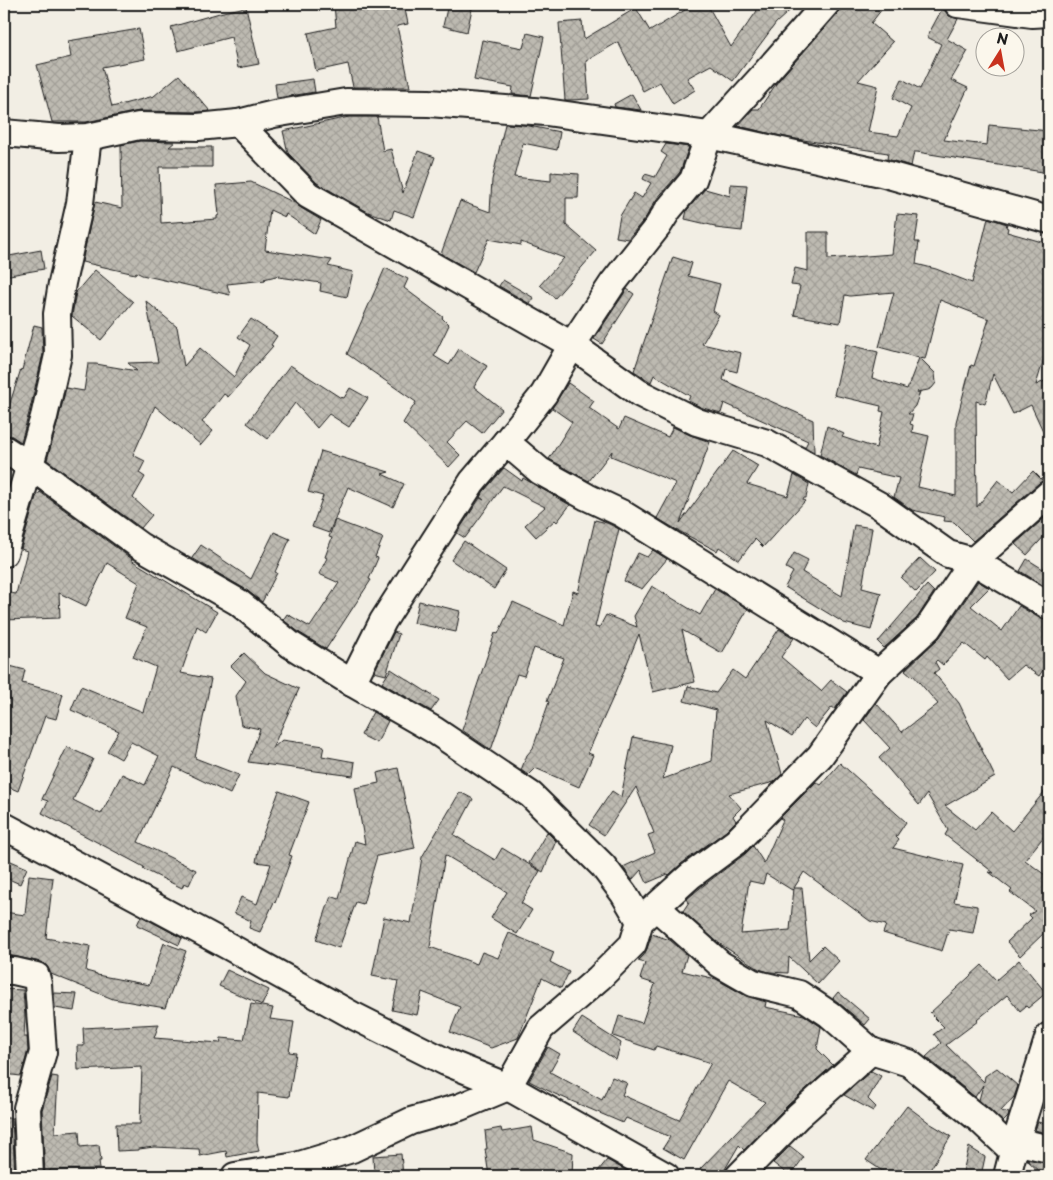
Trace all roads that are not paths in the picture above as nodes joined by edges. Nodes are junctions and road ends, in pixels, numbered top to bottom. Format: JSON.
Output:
{"nodes":[{"id":1,"x":826,"y":4,"type":"edge"},
{"id":2,"x":958,"y":4,"type":"edge"},
{"id":3,"x":1049,"y":13,"type":"edge"},
{"id":4,"x":238,"y":123,"type":"junction"},
{"id":5,"x":4,"y":133,"type":"edge"},
{"id":6,"x":709,"y":135,"type":"junction"},
{"id":7,"x":88,"y":137,"type":"junction"},
{"id":8,"x":1049,"y":220,"type":"edge"},
{"id":9,"x":572,"y":346,"type":"junction"},
{"id":10,"x":506,"y":442,"type":"junction"},
{"id":11,"x":4,"y":449,"type":"edge"},
{"id":12,"x":29,"y":466,"type":"junction"},
{"id":13,"x":1049,"y":494,"type":"edge"},
{"id":14,"x":4,"y":553,"type":"edge"},
{"id":15,"x":973,"y":561,"type":"junction"},
{"id":16,"x":1049,"y":606,"type":"edge"},
{"id":17,"x":879,"y":673,"type":"junction"},
{"id":18,"x":352,"y":683,"type":"junction"},
{"id":19,"x":4,"y":826,"type":"edge"},
{"id":20,"x":648,"y":914,"type":"junction"},
{"id":21,"x":4,"y":971,"type":"edge"},
{"id":22,"x":1049,"y":1036,"type":"edge"},
{"id":23,"x":871,"y":1051,"type":"junction"},
{"id":24,"x":508,"y":1087,"type":"junction"},
{"id":25,"x":1049,"y":1149,"type":"edge"},
{"id":26,"x":1012,"y":1156,"type":"edge"},
{"id":27,"x":30,"y":1176,"type":"edge"},
{"id":28,"x":235,"y":1176,"type":"edge"},
{"id":29,"x":666,"y":1176,"type":"edge"},
{"id":30,"x":739,"y":1176,"type":"edge"}],
"edges":[{"from":1,"to":6,"type":"street"},
{"from":2,"to":3,"type":"street"},
{"from":4,"to":6,"type":"street"},
{"from":4,"to":7,"type":"street"},
{"from":4,"to":9,"type":"street"},
{"from":5,"to":7,"type":"street"},
{"from":6,"to":8,"type":"street"},
{"from":6,"to":9,"type":"street"},
{"from":7,"to":12,"type":"street"},
{"from":9,"to":10,"type":"street"},
{"from":9,"to":15,"type":"street"},
{"from":10,"to":17,"type":"street"},
{"from":10,"to":18,"type":"street"},
{"from":11,"to":12,"type":"street"},
{"from":12,"to":14,"type":"street"},
{"from":12,"to":18,"type":"street"},
{"from":13,"to":15,"type":"street"},
{"from":15,"to":16,"type":"street"},
{"from":15,"to":17,"type":"street"},
{"from":17,"to":20,"type":"street"},
{"from":18,"to":20,"type":"street"},
{"from":19,"to":24,"type":"street"},
{"from":20,"to":23,"type":"street"},
{"from":20,"to":24,"type":"street"},
{"from":21,"to":27,"type":"street"},
{"from":22,"to":26,"type":"street"},
{"from":23,"to":26,"type":"street"},
{"from":23,"to":30,"type":"street"},
{"from":24,"to":28,"type":"street"},
{"from":24,"to":29,"type":"street"},
{"from":25,"to":26,"type":"street"}]}
